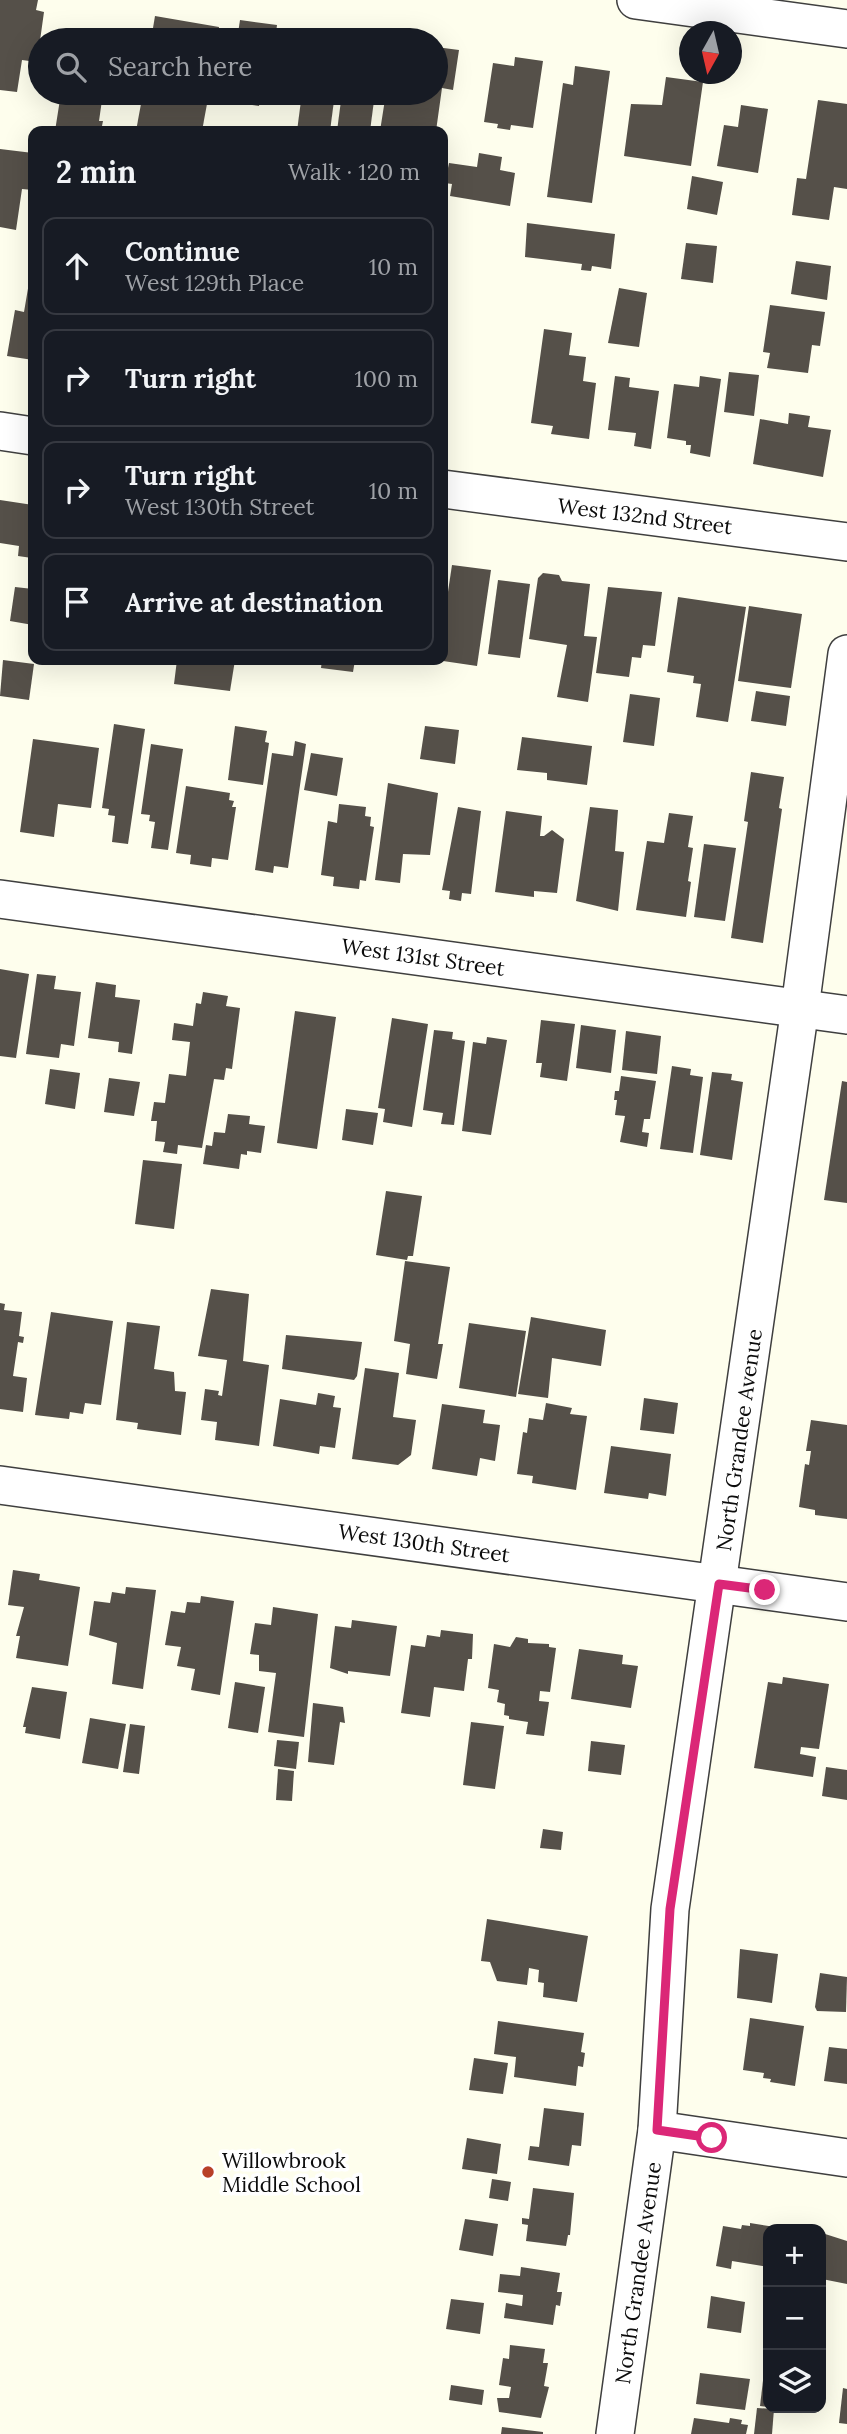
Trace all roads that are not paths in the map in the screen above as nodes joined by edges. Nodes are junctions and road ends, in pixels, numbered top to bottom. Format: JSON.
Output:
{"nodes":[{"id":1,"x":636,"y":0,"type":"edge"},
{"id":2,"x":847,"y":29,"type":"edge"},
{"id":3,"x":0,"y":431,"type":"edge"},
{"id":4,"x":28,"y":435,"type":"edge"},
{"id":5,"x":448,"y":490,"type":"edge"},
{"id":6,"x":847,"y":542,"type":"edge"},
{"id":7,"x":847,"y":654,"type":"edge"},
{"id":8,"x":0,"y":899,"type":"edge"},
{"id":9,"x":800,"y":1008,"type":"junction"},
{"id":10,"x":847,"y":1014,"type":"edge"},
{"id":11,"x":0,"y":1485,"type":"edge"},
{"id":12,"x":719,"y":1584,"type":"junction"},
{"id":13,"x":847,"y":1602,"type":"edge"},
{"id":14,"x":657,"y":2130,"type":"junction"},
{"id":15,"x":847,"y":2158,"type":"edge"},
{"id":16,"x":615,"y":2434,"type":"edge"}],
"edges":[{"from":1,"to":2,"type":"street"},
{"from":3,"to":4,"type":"street"},
{"from":5,"to":6,"type":"street","name":"West 132nd Street"},
{"from":7,"to":9,"type":"street","name":"North Grandee Avenue"},
{"from":8,"to":9,"type":"street","name":"West 131st Street"},
{"from":9,"to":10,"type":"street","name":"West 131st Street"},
{"from":9,"to":12,"type":"street","name":"North Grandee Avenue"},
{"from":11,"to":12,"type":"street","name":"West 130th Street"},
{"from":12,"to":13,"type":"street","name":"West 130th Street"},
{"from":12,"to":14,"type":"street","name":"North Grandee Avenue"},
{"from":14,"to":15,"type":"street"},
{"from":14,"to":16,"type":"street","name":"North Grandee Avenue"}]}
